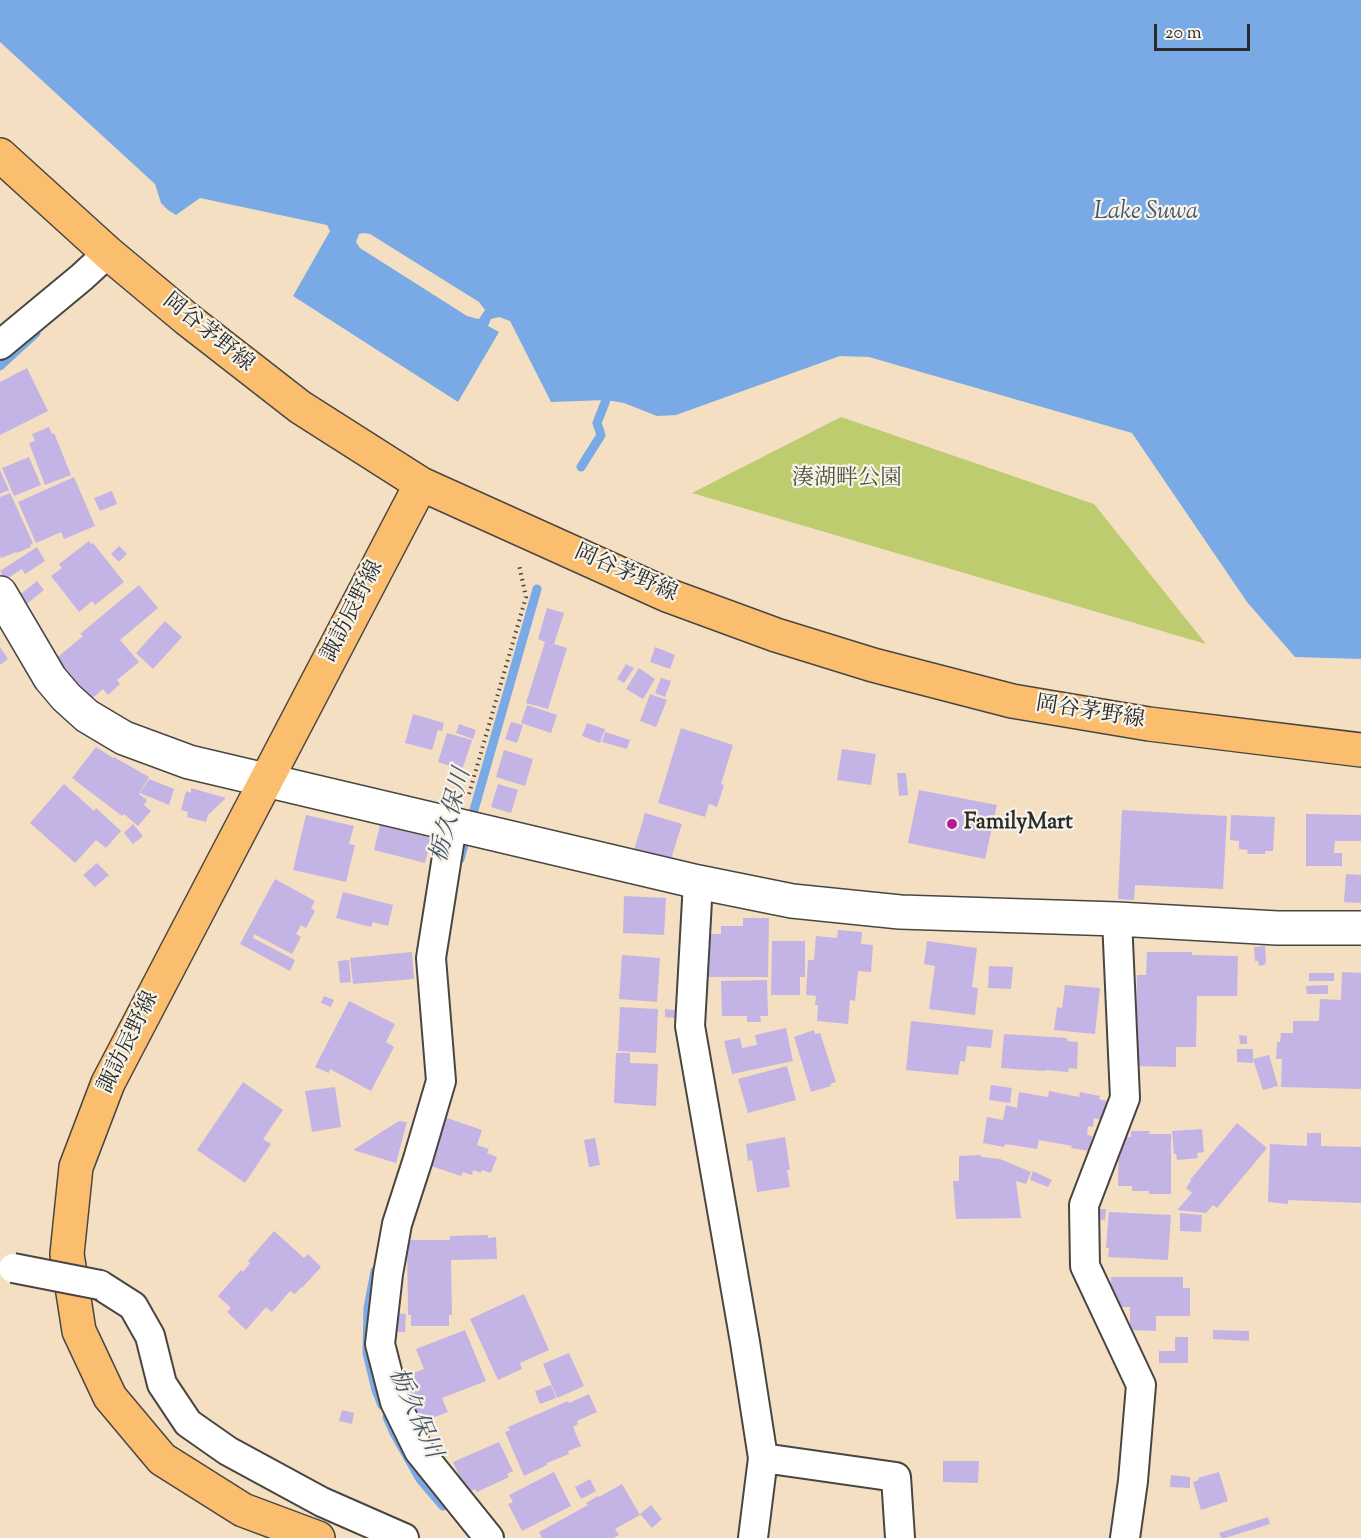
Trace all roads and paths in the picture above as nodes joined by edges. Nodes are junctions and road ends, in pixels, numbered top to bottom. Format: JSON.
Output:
{"nodes":[{"id":1,"x":0,"y":154,"type":"edge"},
{"id":2,"x":108,"y":253,"type":"junction"},
{"id":3,"x":0,"y":345,"type":"edge"},
{"id":4,"x":421,"y":484,"type":"junction"},
{"id":5,"x":532,"y":533,"type":"junction"},
{"id":6,"x":0,"y":592,"type":"edge"},
{"id":7,"x":1361,"y":750,"type":"edge"},
{"id":8,"x":268,"y":780,"type":"junction"},
{"id":9,"x":462,"y":827,"type":"junction"},
{"id":10,"x":698,"y":882,"type":"junction"},
{"id":11,"x":1117,"y":919,"type":"junction"},
{"id":12,"x":1361,"y":928,"type":"edge"},
{"id":13,"x":6,"y":1265,"type":"edge"},
{"id":14,"x":763,"y":1458,"type":"junction"},
{"id":15,"x":318,"y":1538,"type":"edge"},
{"id":16,"x":404,"y":1538,"type":"edge"},
{"id":17,"x":489,"y":1538,"type":"edge"},
{"id":18,"x":753,"y":1538,"type":"edge"},
{"id":19,"x":900,"y":1538,"type":"edge"},
{"id":20,"x":1125,"y":1538,"type":"edge"}],
"edges":[{"from":1,"to":2,"type":"main road","name":"岡谷茅野線"},
{"from":2,"to":3,"type":"street"},
{"from":2,"to":4,"type":"main road","name":"岡谷茅野線"},
{"from":4,"to":5,"type":"main road","name":"岡谷茅野線"},
{"from":4,"to":8,"type":"main road","name":"諏訪辰野線"},
{"from":5,"to":7,"type":"main road","name":"岡谷茅野線"},
{"from":5,"to":9,"type":"path"},
{"from":6,"to":8,"type":"street"},
{"from":8,"to":9,"type":"street"},
{"from":8,"to":15,"type":"main road","name":"諏訪辰野線"},
{"from":9,"to":10,"type":"street"},
{"from":9,"to":17,"type":"street"},
{"from":10,"to":11,"type":"street"},
{"from":10,"to":14,"type":"street"},
{"from":11,"to":12,"type":"street"},
{"from":11,"to":20,"type":"street"},
{"from":13,"to":16,"type":"street","bridge":true},
{"from":14,"to":18,"type":"street"},
{"from":14,"to":19,"type":"street"}]}
